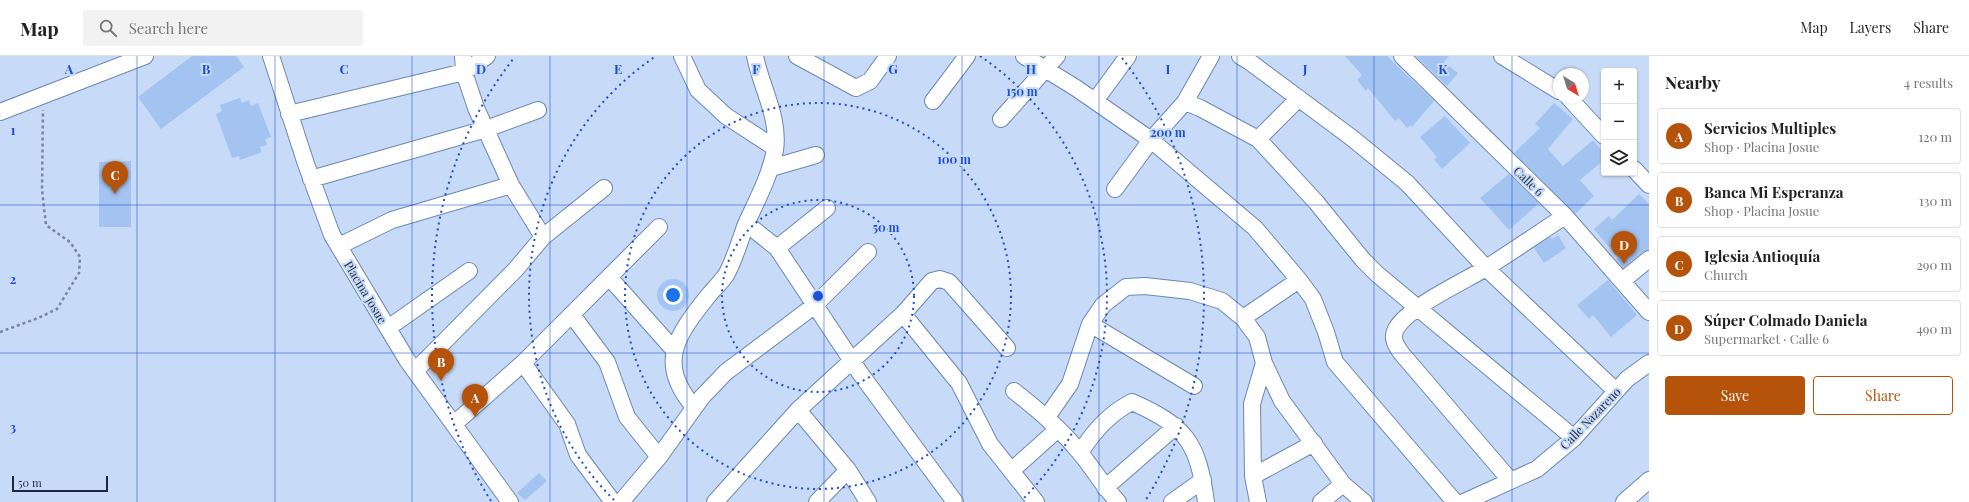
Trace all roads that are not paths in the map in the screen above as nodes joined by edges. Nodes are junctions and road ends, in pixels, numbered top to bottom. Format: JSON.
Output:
{"nodes":[{"id":1,"x":145,"y":56,"type":"edge"},
{"id":2,"x":271,"y":56,"type":"edge"},
{"id":3,"x":463,"y":56,"type":"edge"},
{"id":4,"x":486,"y":56,"type":"edge"},
{"id":5,"x":682,"y":56,"type":"edge"},
{"id":6,"x":755,"y":56,"type":"edge"},
{"id":7,"x":797,"y":56,"type":"edge"},
{"id":8,"x":888,"y":56,"type":"edge"},
{"id":9,"x":967,"y":56,"type":"edge"},
{"id":10,"x":1024,"y":56,"type":"edge"},
{"id":11,"x":1057,"y":56,"type":"edge"},
{"id":12,"x":1128,"y":56,"type":"edge"},
{"id":13,"x":1211,"y":56,"type":"edge"},
{"id":14,"x":1240,"y":56,"type":"edge"},
{"id":15,"x":1402,"y":56,"type":"edge"},
{"id":16,"x":1502,"y":56,"type":"edge"},
{"id":17,"x":1046,"y":69,"type":"junction"},
{"id":18,"x":464,"y":72,"type":"junction"},
{"id":19,"x":1553,"y":87,"type":"edge"},
{"id":20,"x":1299,"y":98,"type":"junction"},
{"id":21,"x":933,"y":101,"type":"dead end"},
{"id":22,"x":1095,"y":101,"type":"junction"},
{"id":23,"x":1185,"y":102,"type":"junction"},
{"id":24,"x":1575,"y":104,"type":"edge"},
{"id":25,"x":538,"y":110,"type":"dead end"},
{"id":26,"x":0,"y":112,"type":"edge"},
{"id":27,"x":289,"y":114,"type":"junction"},
{"id":28,"x":1002,"y":119,"type":"dead end"},
{"id":29,"x":486,"y":129,"type":"junction"},
{"id":30,"x":1601,"y":133,"type":"edge"},
{"id":31,"x":1258,"y":139,"type":"junction"},
{"id":32,"x":1151,"y":140,"type":"junction"},
{"id":33,"x":775,"y":148,"type":"junction"},
{"id":34,"x":816,"y":155,"type":"dead end"},
{"id":35,"x":771,"y":168,"type":"junction"},
{"id":36,"x":1637,"y":172,"type":"edge"},
{"id":37,"x":311,"y":180,"type":"junction"},
{"id":38,"x":511,"y":185,"type":"junction"},
{"id":39,"x":1649,"y":185,"type":"edge"},
{"id":40,"x":604,"y":188,"type":"dead end"},
{"id":41,"x":1115,"y":189,"type":"dead end"},
{"id":42,"x":827,"y":208,"type":"dead end"},
{"id":43,"x":1565,"y":216,"type":"junction"},
{"id":44,"x":747,"y":224,"type":"junction"},
{"id":45,"x":659,"y":228,"type":"dead end"},
{"id":46,"x":543,"y":237,"type":"junction"},
{"id":47,"x":339,"y":246,"type":"junction"},
{"id":48,"x":777,"y":248,"type":"junction"},
{"id":49,"x":868,"y":252,"type":"dead end"},
{"id":50,"x":1649,"y":259,"type":"edge"},
{"id":51,"x":1486,"y":268,"type":"junction"},
{"id":52,"x":469,"y":271,"type":"dead end"},
{"id":53,"x":609,"y":278,"type":"junction"},
{"id":54,"x":1299,"y":280,"type":"junction"},
{"id":55,"x":1622,"y":281,"type":"junction"},
{"id":56,"x":815,"y":305,"type":"junction"},
{"id":57,"x":1417,"y":307,"type":"junction"},
{"id":58,"x":1649,"y":312,"type":"edge"},
{"id":59,"x":903,"y":314,"type":"junction"},
{"id":60,"x":572,"y":315,"type":"junction"},
{"id":61,"x":1243,"y":318,"type":"junction"},
{"id":62,"x":1090,"y":324,"type":"junction"},
{"id":63,"x":388,"y":328,"type":"junction"},
{"id":64,"x":1007,"y":348,"type":"dead end"},
{"id":65,"x":674,"y":350,"type":"junction"},
{"id":66,"x":852,"y":360,"type":"junction"},
{"id":67,"x":1264,"y":362,"type":"junction"},
{"id":68,"x":523,"y":363,"type":"junction"},
{"id":69,"x":1649,"y":363,"type":"edge"},
{"id":70,"x":415,"y":371,"type":"junction"},
{"id":71,"x":1194,"y":386,"type":"dead end"},
{"id":72,"x":1014,"y":391,"type":"dead end"},
{"id":73,"x":1616,"y":391,"type":"junction"},
{"id":74,"x":694,"y":407,"type":"junction"},
{"id":75,"x":798,"y":410,"type":"junction"},
{"id":76,"x":1046,"y":417,"type":"junction"},
{"id":77,"x":454,"y":424,"type":"junction"},
{"id":78,"x":1176,"y":426,"type":"junction"},
{"id":79,"x":1058,"y":429,"type":"junction"},
{"id":80,"x":1574,"y":438,"type":"junction"},
{"id":81,"x":1314,"y":443,"type":"junction"},
{"id":82,"x":1080,"y":453,"type":"junction"},
{"id":83,"x":659,"y":457,"type":"junction"},
{"id":84,"x":848,"y":470,"type":"junction"},
{"id":85,"x":1011,"y":471,"type":"junction"},
{"id":86,"x":1253,"y":476,"type":"junction"},
{"id":87,"x":1203,"y":480,"type":"junction"},
{"id":88,"x":1510,"y":480,"type":"junction"},
{"id":89,"x":1649,"y":480,"type":"edge"},
{"id":90,"x":1343,"y":484,"type":"junction"},
{"id":91,"x":1105,"y":488,"type":"junction"},
{"id":92,"x":510,"y":502,"type":"edge"},
{"id":93,"x":613,"y":502,"type":"edge"},
{"id":94,"x":621,"y":502,"type":"edge"},
{"id":95,"x":714,"y":502,"type":"edge"},
{"id":96,"x":817,"y":502,"type":"edge"},
{"id":97,"x":868,"y":502,"type":"edge"},
{"id":98,"x":955,"y":502,"type":"edge"},
{"id":99,"x":1036,"y":502,"type":"edge"},
{"id":100,"x":1118,"y":502,"type":"edge"},
{"id":101,"x":1172,"y":502,"type":"edge"},
{"id":102,"x":1206,"y":502,"type":"edge"},
{"id":103,"x":1258,"y":502,"type":"edge"},
{"id":104,"x":1321,"y":502,"type":"edge"},
{"id":105,"x":1364,"y":502,"type":"edge"},
{"id":106,"x":1455,"y":502,"type":"edge"},
{"id":107,"x":1464,"y":502,"type":"edge"},
{"id":108,"x":1624,"y":502,"type":"edge"}],
"edges":[{"from":1,"to":26,"type":"street"},
{"from":2,"to":27,"type":"street","name":"Placina Josue"},
{"from":3,"to":18,"type":"street"},
{"from":4,"to":18,"type":"street"},
{"from":5,"to":33,"type":"street"},
{"from":6,"to":33,"type":"street"},
{"from":7,"to":8,"type":"street"},
{"from":9,"to":21,"type":"street"},
{"from":10,"to":17,"type":"street"},
{"from":11,"to":17,"type":"street"},
{"from":12,"to":22,"type":"street"},
{"from":13,"to":23,"type":"street"},
{"from":14,"to":20,"type":"street"},
{"from":15,"to":43,"type":"street","name":"Calle 6"},
{"from":16,"to":19,"type":"street"},
{"from":17,"to":22,"type":"street"},
{"from":17,"to":28,"type":"street"},
{"from":18,"to":27,"type":"street"},
{"from":18,"to":29,"type":"street"},
{"from":20,"to":31,"type":"street"},
{"from":20,"to":51,"type":"street"},
{"from":22,"to":32,"type":"street"},
{"from":23,"to":31,"type":"street"},
{"from":23,"to":32,"type":"street"},
{"from":24,"to":30,"type":"street"},
{"from":25,"to":29,"type":"street"},
{"from":27,"to":37,"type":"street","name":"Placina Josue"},
{"from":29,"to":37,"type":"street"},
{"from":29,"to":38,"type":"street"},
{"from":31,"to":57,"type":"street"},
{"from":32,"to":41,"type":"street"},
{"from":32,"to":54,"type":"street"},
{"from":33,"to":35,"type":"street"},
{"from":34,"to":35,"type":"street"},
{"from":35,"to":44,"type":"street"},
{"from":36,"to":39,"type":"street"},
{"from":37,"to":47,"type":"street","name":"Placina Josue"},
{"from":38,"to":46,"type":"street"},
{"from":38,"to":47,"type":"street"},
{"from":40,"to":46,"type":"street"},
{"from":42,"to":48,"type":"street"},
{"from":43,"to":51,"type":"street"},
{"from":43,"to":55,"type":"street","name":"Calle 6"},
{"from":44,"to":48,"type":"street"},
{"from":44,"to":65,"type":"street"},
{"from":45,"to":53,"type":"street"},
{"from":46,"to":70,"type":"street"},
{"from":47,"to":63,"type":"street","name":"Placina Josue"},
{"from":48,"to":56,"type":"street"},
{"from":49,"to":56,"type":"street"},
{"from":50,"to":55,"type":"street"},
{"from":51,"to":57,"type":"street"},
{"from":51,"to":73,"type":"street"},
{"from":52,"to":63,"type":"street"},
{"from":53,"to":60,"type":"street"},
{"from":53,"to":65,"type":"street"},
{"from":54,"to":61,"type":"street"},
{"from":54,"to":106,"type":"street"},
{"from":55,"to":58,"type":"street","name":"Calle 6"},
{"from":56,"to":66,"type":"street"},
{"from":56,"to":74,"type":"street"},
{"from":57,"to":80,"type":"street"},
{"from":57,"to":88,"type":"street"},
{"from":59,"to":64,"type":"street"},
{"from":59,"to":66,"type":"street"},
{"from":59,"to":85,"type":"street"},
{"from":60,"to":68,"type":"street"},
{"from":60,"to":83,"type":"street"},
{"from":61,"to":62,"type":"street"},
{"from":61,"to":67,"type":"street"},
{"from":62,"to":71,"type":"street"},
{"from":62,"to":76,"type":"street"},
{"from":63,"to":70,"type":"street","name":"Placina Josue"},
{"from":65,"to":74,"type":"street"},
{"from":66,"to":75,"type":"street"},
{"from":66,"to":98,"type":"street"},
{"from":67,"to":81,"type":"street"},
{"from":67,"to":86,"type":"street"},
{"from":68,"to":77,"type":"street"},
{"from":68,"to":93,"type":"street"},
{"from":69,"to":73,"type":"street","name":"Calle Nazareno"},
{"from":70,"to":77,"type":"street","name":"Placina Josue"},
{"from":72,"to":76,"type":"street"},
{"from":73,"to":80,"type":"street","name":"Calle Nazareno"},
{"from":74,"to":83,"type":"street"},
{"from":75,"to":84,"type":"street"},
{"from":75,"to":95,"type":"street"},
{"from":76,"to":79,"type":"street"},
{"from":77,"to":92,"type":"street","name":"Placina Josue"},
{"from":78,"to":82,"type":"street"},
{"from":78,"to":87,"type":"street"},
{"from":78,"to":91,"type":"street"},
{"from":79,"to":82,"type":"street"},
{"from":79,"to":85,"type":"street"},
{"from":80,"to":88,"type":"street","name":"Calle Nazareno"},
{"from":81,"to":86,"type":"street"},
{"from":81,"to":90,"type":"street"},
{"from":82,"to":91,"type":"street"},
{"from":83,"to":94,"type":"street"},
{"from":84,"to":96,"type":"street"},
{"from":84,"to":97,"type":"street"},
{"from":85,"to":99,"type":"street"},
{"from":86,"to":103,"type":"street"},
{"from":87,"to":101,"type":"street"},
{"from":87,"to":102,"type":"street"},
{"from":88,"to":107,"type":"street","name":"Calle Nazareno"},
{"from":89,"to":108,"type":"street"},
{"from":90,"to":104,"type":"street"},
{"from":90,"to":105,"type":"street"},
{"from":91,"to":100,"type":"street"}]}
